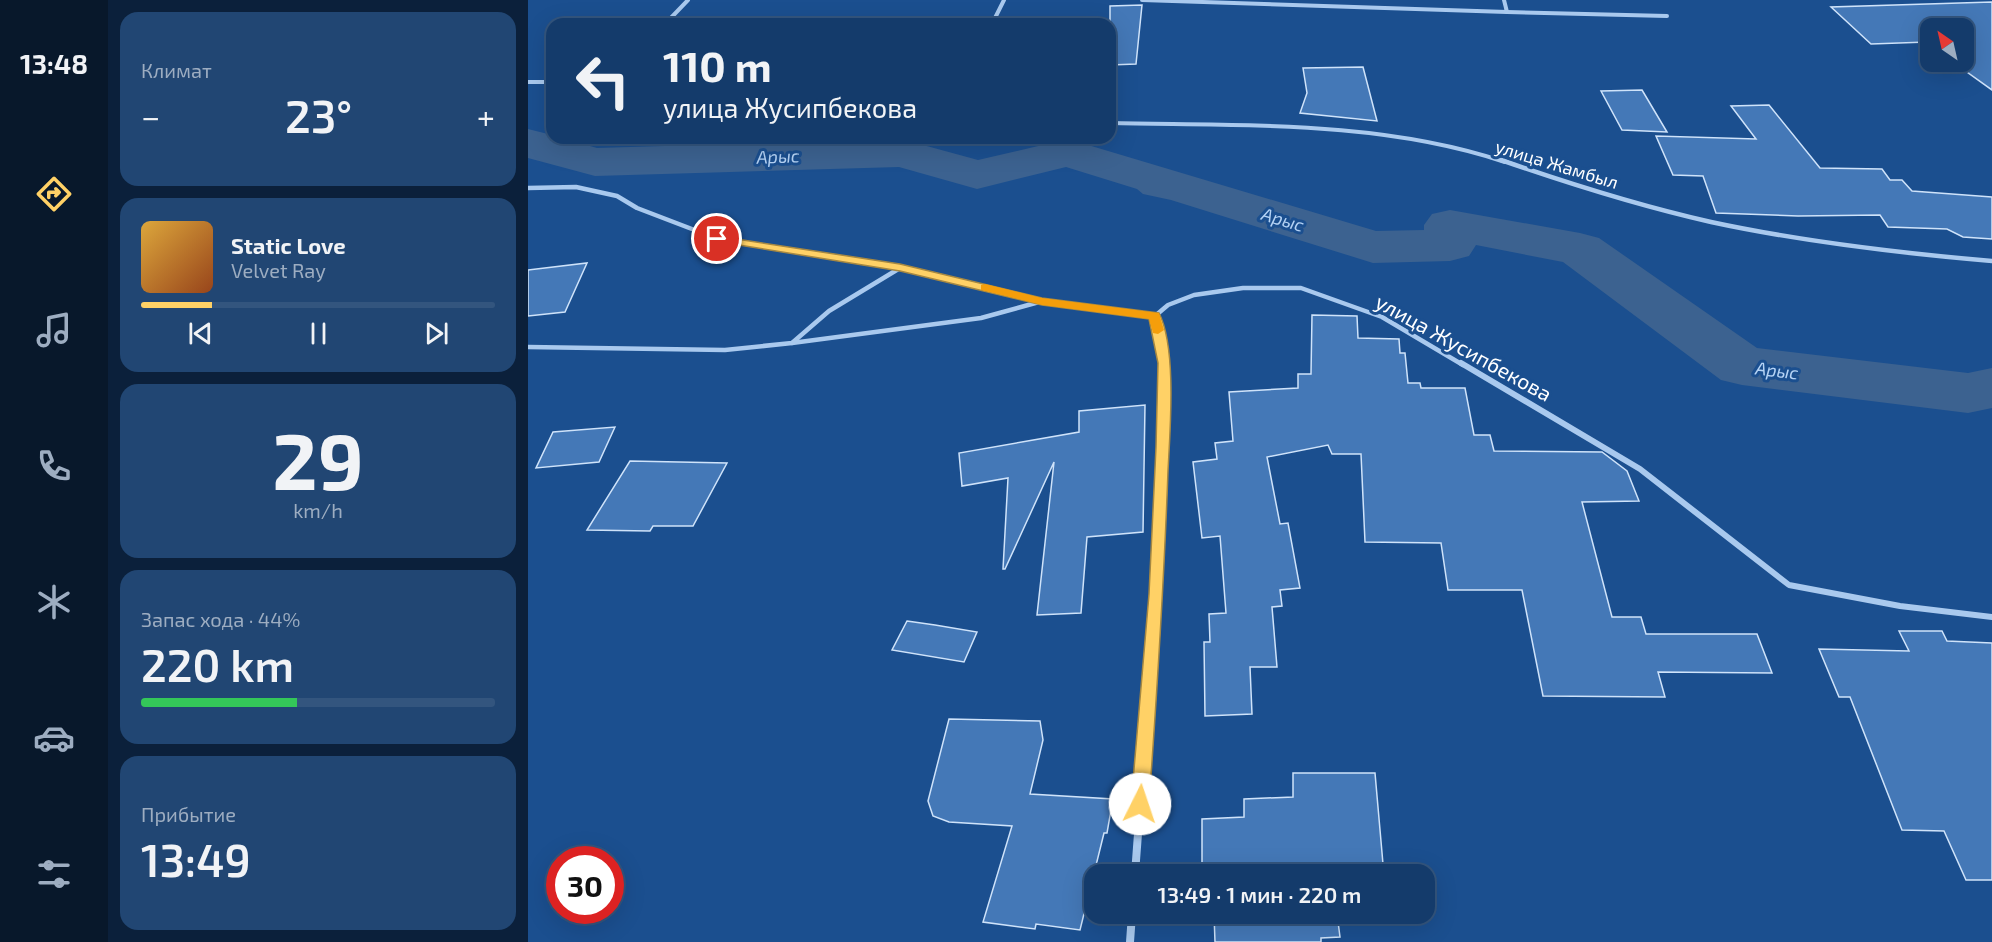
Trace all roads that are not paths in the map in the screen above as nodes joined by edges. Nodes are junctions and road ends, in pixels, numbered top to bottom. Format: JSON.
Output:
{"nodes":[{"id":1,"x":688,"y":0,"type":"edge"},
{"id":2,"x":1005,"y":0,"type":"edge"},
{"id":3,"x":1142,"y":0,"type":"edge"},
{"id":4,"x":1504,"y":0,"type":"edge"},
{"id":5,"x":1507,"y":12,"type":"junction"},
{"id":6,"x":1667,"y":16,"type":"dead end"},
{"id":7,"x":670,"y":18,"type":"edge"},
{"id":8,"x":995,"y":18,"type":"edge"},
{"id":9,"x":528,"y":82,"type":"edge"},
{"id":10,"x":546,"y":82,"type":"edge"},
{"id":11,"x":1116,"y":123,"type":"edge"},
{"id":12,"x":528,"y":188,"type":"edge"},
{"id":13,"x":1992,"y":261,"type":"edge"},
{"id":14,"x":900,"y":268,"type":"junction"},
{"id":15,"x":1042,"y":301,"type":"junction"},
{"id":16,"x":1155,"y":316,"type":"junction"},
{"id":17,"x":792,"y":343,"type":"junction"},
{"id":18,"x":528,"y":347,"type":"edge"},
{"id":19,"x":1992,"y":617,"type":"edge"},
{"id":20,"x":1136,"y":864,"type":"edge"},
{"id":21,"x":1131,"y":924,"type":"edge"},
{"id":22,"x":1130,"y":942,"type":"edge"}],
"edges":[{"from":1,"to":7,"type":"street"},
{"from":2,"to":8,"type":"street"},
{"from":3,"to":5,"type":"street"},
{"from":4,"to":5,"type":"street"},
{"from":5,"to":6,"type":"street"},
{"from":9,"to":10,"type":"street"},
{"from":11,"to":13,"type":"street","name":"улица Жамбыл"},
{"from":12,"to":14,"type":"street"},
{"from":14,"to":15,"type":"street"},
{"from":14,"to":17,"type":"street"},
{"from":15,"to":16,"type":"street"},
{"from":15,"to":17,"type":"street"},
{"from":16,"to":19,"type":"street","name":"улица Жусипбекова"},
{"from":16,"to":20,"type":"street"},
{"from":17,"to":18,"type":"street"},
{"from":21,"to":22,"type":"street"}]}
